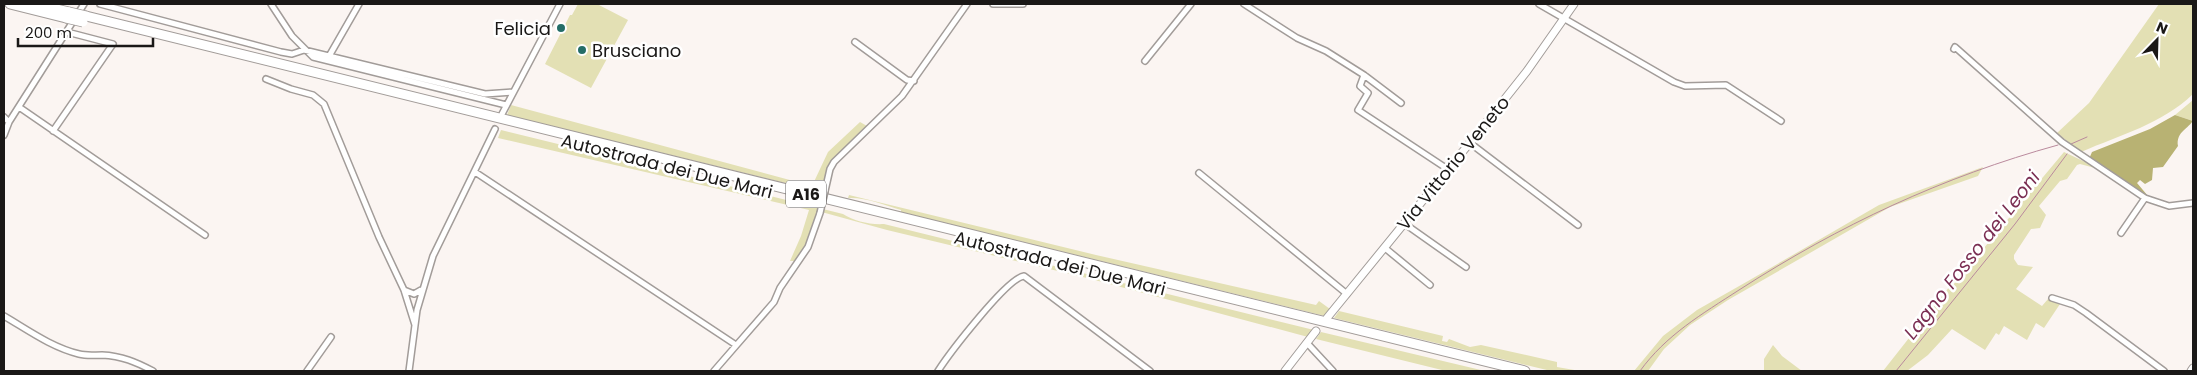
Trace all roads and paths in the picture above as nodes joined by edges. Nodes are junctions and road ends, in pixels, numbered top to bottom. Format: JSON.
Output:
{"nodes":[{"id":1,"x":10,"y":4,"type":"edge"},
{"id":2,"x":35,"y":4,"type":"edge"},
{"id":3,"x":84,"y":4,"type":"edge"},
{"id":4,"x":100,"y":4,"type":"edge"},
{"id":5,"x":271,"y":4,"type":"edge"},
{"id":6,"x":360,"y":4,"type":"edge"},
{"id":7,"x":560,"y":4,"type":"edge"},
{"id":8,"x":967,"y":4,"type":"edge"},
{"id":9,"x":993,"y":4,"type":"edge"},
{"id":10,"x":1023,"y":4,"type":"edge"},
{"id":11,"x":1191,"y":4,"type":"edge"},
{"id":12,"x":1244,"y":4,"type":"edge"},
{"id":13,"x":1540,"y":4,"type":"edge"},
{"id":14,"x":1574,"y":4,"type":"edge"},
{"id":15,"x":67,"y":15,"type":"junction"},
{"id":16,"x":85,"y":19,"type":"junction"},
{"id":17,"x":1564,"y":19,"type":"junction"},
{"id":18,"x":67,"y":32,"type":"junction"},
{"id":19,"x":854,"y":42,"type":"dead end"},
{"id":20,"x":1954,"y":49,"type":"dead end"},
{"id":21,"x":304,"y":50,"type":"junction"},
{"id":22,"x":328,"y":58,"type":"junction"},
{"id":23,"x":1146,"y":61,"type":"dead end"},
{"id":24,"x":1364,"y":75,"type":"junction"},
{"id":25,"x":266,"y":79,"type":"dead end"},
{"id":26,"x":914,"y":81,"type":"junction"},
{"id":27,"x":513,"y":92,"type":"junction"},
{"id":28,"x":1401,"y":103,"type":"dead end"},
{"id":29,"x":506,"y":105,"type":"junction"},
{"id":30,"x":19,"y":107,"type":"junction"},
{"id":31,"x":502,"y":114,"type":"dead end"},
{"id":32,"x":4,"y":117,"type":"edge"},
{"id":33,"x":1781,"y":121,"type":"dead end"},
{"id":34,"x":10,"y":122,"type":"junction"},
{"id":35,"x":495,"y":129,"type":"dead end"},
{"id":36,"x":53,"y":131,"type":"junction"},
{"id":37,"x":4,"y":135,"type":"edge"},
{"id":38,"x":1470,"y":143,"type":"junction"},
{"id":39,"x":1449,"y":170,"type":"junction"},
{"id":40,"x":475,"y":172,"type":"junction"},
{"id":41,"x":1199,"y":173,"type":"dead end"},
{"id":42,"x":2144,"y":198,"type":"junction"},
{"id":43,"x":2193,"y":203,"type":"edge"},
{"id":44,"x":1405,"y":224,"type":"junction"},
{"id":45,"x":1578,"y":225,"type":"dead end"},
{"id":46,"x":2121,"y":234,"type":"dead end"},
{"id":47,"x":205,"y":236,"type":"dead end"},
{"id":48,"x":1385,"y":248,"type":"junction"},
{"id":49,"x":1466,"y":267,"type":"dead end"},
{"id":50,"x":1430,"y":286,"type":"dead end"},
{"id":51,"x":404,"y":290,"type":"junction"},
{"id":52,"x":421,"y":290,"type":"junction"},
{"id":53,"x":1347,"y":294,"type":"junction"},
{"id":54,"x":2052,"y":298,"type":"dead end"},
{"id":55,"x":4,"y":316,"type":"edge"},
{"id":56,"x":1327,"y":318,"type":"dead end"},
{"id":57,"x":415,"y":325,"type":"junction"},
{"id":58,"x":1316,"y":331,"type":"dead end"},
{"id":59,"x":331,"y":337,"type":"dead end"},
{"id":60,"x":1307,"y":343,"type":"junction"},
{"id":61,"x":736,"y":345,"type":"junction"},
{"id":62,"x":2193,"y":368,"type":"edge"},
{"id":63,"x":153,"y":371,"type":"edge"},
{"id":64,"x":307,"y":371,"type":"edge"},
{"id":65,"x":409,"y":371,"type":"edge"},
{"id":66,"x":714,"y":371,"type":"edge"},
{"id":67,"x":938,"y":371,"type":"edge"},
{"id":68,"x":1150,"y":371,"type":"edge"},
{"id":69,"x":1285,"y":371,"type":"edge"},
{"id":70,"x":1333,"y":371,"type":"edge"},
{"id":71,"x":1500,"y":371,"type":"edge"},
{"id":72,"x":1525,"y":371,"type":"edge"},
{"id":73,"x":2164,"y":371,"type":"edge"},
{"id":74,"x":2191,"y":371,"type":"edge"}],
"edges":[{"from":1,"to":15,"type":"highway","name":"Autostrada dei Due Mari","number":"A16"},
{"from":2,"to":15,"type":"highway","name":"Autostrada dei Due Mari","number":"A16"},
{"from":3,"to":18,"type":"street"},
{"from":4,"to":21,"type":"street"},
{"from":5,"to":21,"type":"street"},
{"from":6,"to":22,"type":"street"},
{"from":7,"to":27,"type":"street"},
{"from":8,"to":26,"type":"street"},
{"from":9,"to":10,"type":"street"},
{"from":11,"to":23,"type":"street"},
{"from":12,"to":24,"type":"street"},
{"from":13,"to":17,"type":"street"},
{"from":14,"to":17,"type":"street","name":"Via Vittorio Veneto"},
{"from":15,"to":16,"type":"highway","name":"Autostrada dei Due Mari","number":"A16","bridge":true},
{"from":16,"to":71,"type":"highway","name":"Autostrada dei Due Mari","number":"A16"},
{"from":16,"to":72,"type":"highway","name":"Autostrada dei Due Mari","number":"A16"},
{"from":17,"to":33,"type":"street"},
{"from":17,"to":38,"type":"street","name":"Via Vittorio Veneto"},
{"from":18,"to":30,"type":"street"},
{"from":18,"to":36,"type":"street"},
{"from":19,"to":26,"type":"street"},
{"from":20,"to":42,"type":"street"},
{"from":21,"to":22,"type":"street"},
{"from":21,"to":29,"type":"street"},
{"from":22,"to":27,"type":"street"},
{"from":24,"to":28,"type":"street"},
{"from":24,"to":39,"type":"street"},
{"from":25,"to":51,"type":"street"},
{"from":26,"to":61,"type":"street","bridge":true},
{"from":27,"to":29,"type":"street"},
{"from":29,"to":31,"type":"street"},
{"from":30,"to":34,"type":"street"},
{"from":30,"to":36,"type":"street"},
{"from":32,"to":34,"type":"street"},
{"from":34,"to":37,"type":"street"},
{"from":35,"to":40,"type":"street"},
{"from":36,"to":47,"type":"street"},
{"from":38,"to":39,"type":"street","name":"Via Vittorio Veneto"},
{"from":38,"to":45,"type":"street"},
{"from":39,"to":44,"type":"street","name":"Via Vittorio Veneto"},
{"from":40,"to":52,"type":"street"},
{"from":40,"to":61,"type":"street"},
{"from":41,"to":53,"type":"street"},
{"from":42,"to":43,"type":"street"},
{"from":42,"to":46,"type":"street"},
{"from":44,"to":48,"type":"street","name":"Via Vittorio Veneto"},
{"from":44,"to":49,"type":"street"},
{"from":48,"to":50,"type":"street"},
{"from":48,"to":53,"type":"street","name":"Via Vittorio Veneto"},
{"from":51,"to":52,"type":"street"},
{"from":51,"to":57,"type":"street"},
{"from":52,"to":57,"type":"street"},
{"from":53,"to":56,"type":"street","name":"Via Vittorio Veneto"},
{"from":54,"to":73,"type":"street"},
{"from":55,"to":63,"type":"street"},
{"from":57,"to":65,"type":"street"},
{"from":58,"to":60,"type":"street"},
{"from":59,"to":64,"type":"street"},
{"from":60,"to":69,"type":"street"},
{"from":60,"to":70,"type":"street"},
{"from":61,"to":66,"type":"street"},
{"from":62,"to":74,"type":"street"},
{"from":67,"to":68,"type":"street"}]}
